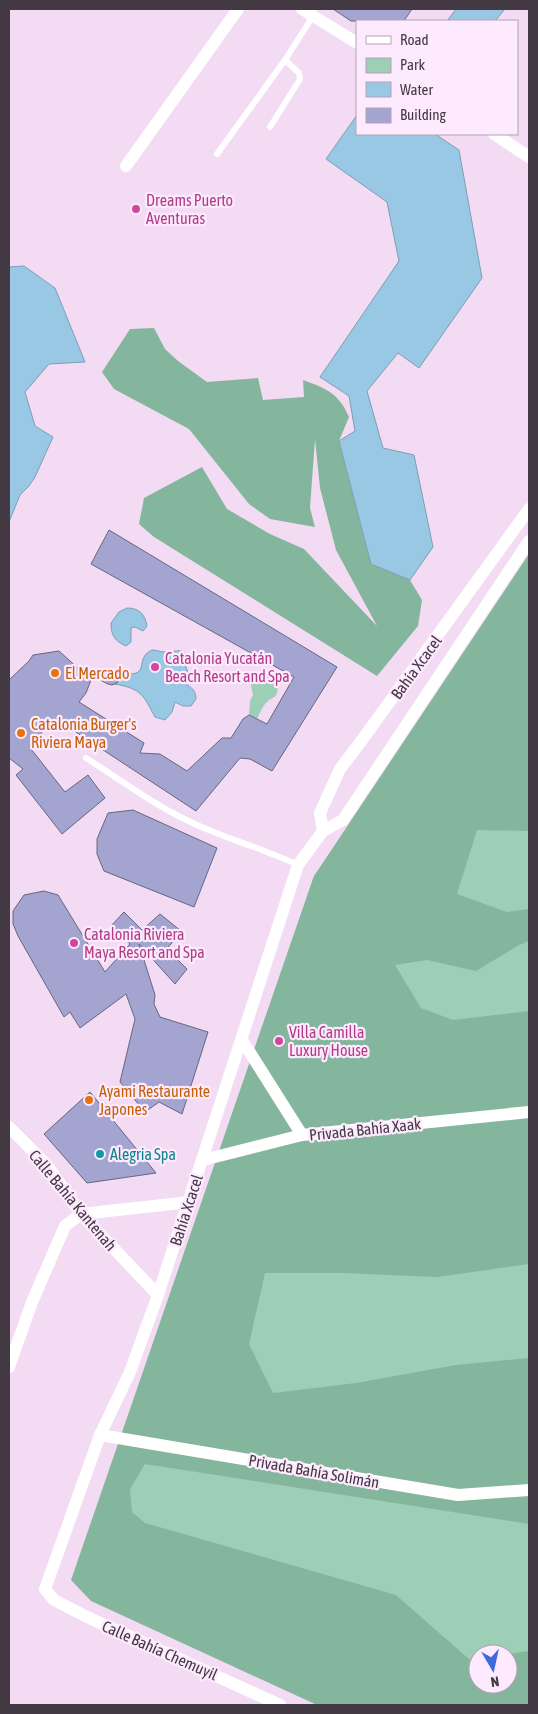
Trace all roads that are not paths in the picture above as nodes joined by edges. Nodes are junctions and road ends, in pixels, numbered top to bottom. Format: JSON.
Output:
{"nodes":[{"id":1,"x":238,"y":9,"type":"edge"},
{"id":2,"x":308,"y":12,"type":"edge"},
{"id":3,"x":356,"y":42,"type":"edge"},
{"id":4,"x":285,"y":60,"type":"junction"},
{"id":5,"x":270,"y":127,"type":"dead end"},
{"id":6,"x":496,"y":135,"type":"edge"},
{"id":7,"x":217,"y":154,"type":"dead end"},
{"id":8,"x":529,"y":157,"type":"edge"},
{"id":9,"x":126,"y":166,"type":"dead end"},
{"id":10,"x":529,"y":510,"type":"edge"},
{"id":11,"x":529,"y":541,"type":"edge"},
{"id":12,"x":86,"y":758,"type":"dead end"},
{"id":13,"x":323,"y":831,"type":"junction"},
{"id":14,"x":298,"y":865,"type":"junction"},
{"id":15,"x":242,"y":1040,"type":"junction"},
{"id":16,"x":529,"y":1112,"type":"edge"},
{"id":17,"x":9,"y":1126,"type":"edge"},
{"id":18,"x":302,"y":1135,"type":"junction"},
{"id":19,"x":203,"y":1160,"type":"junction"},
{"id":20,"x":190,"y":1202,"type":"junction"},
{"id":21,"x":81,"y":1214,"type":"junction"},
{"id":22,"x":158,"y":1295,"type":"junction"},
{"id":23,"x":9,"y":1368,"type":"edge"},
{"id":24,"x":100,"y":1434,"type":"junction"},
{"id":25,"x":529,"y":1490,"type":"edge"},
{"id":26,"x":44,"y":1589,"type":"joint"},
{"id":27,"x":280,"y":1705,"type":"edge"}],
"edges":[{"from":1,"to":9,"type":"street"},
{"from":2,"to":3,"type":"street"},
{"from":2,"to":4,"type":"lane"},
{"from":4,"to":5,"type":"lane"},
{"from":4,"to":7,"type":"lane"},
{"from":6,"to":8,"type":"street"},
{"from":10,"to":13,"type":"street","name":"Bahía Xcacel"},
{"from":11,"to":13,"type":"street","name":"Bahía Xcacel"},
{"from":12,"to":14,"type":"lane"},
{"from":13,"to":14,"type":"street","name":"Bahía Xcacel"},
{"from":14,"to":15,"type":"street","name":"Bahía Xcacel"},
{"from":15,"to":18,"type":"street"},
{"from":15,"to":19,"type":"street","name":"Bahía Xcacel"},
{"from":16,"to":18,"type":"street","name":"Privada Bahía Xaak"},
{"from":17,"to":21,"type":"street","name":"Calle Bahía Kantenah"},
{"from":18,"to":19,"type":"street","name":"Privada Bahía Xaak"},
{"from":19,"to":20,"type":"street","name":"Bahía Xcacel"},
{"from":20,"to":21,"type":"street"},
{"from":20,"to":22,"type":"street","name":"Bahía Xcacel"},
{"from":21,"to":22,"type":"street","name":"Calle Bahía Kantenah"},
{"from":21,"to":23,"type":"street"},
{"from":22,"to":24,"type":"street","name":"Bahía Xcacel"},
{"from":24,"to":25,"type":"street","name":"Privada Bahía Solimán"},
{"from":24,"to":26,"type":"street","name":"Bahía Xcacel"},
{"from":26,"to":27,"type":"street","name":"Calle Bahía Chemuyil"}]}
